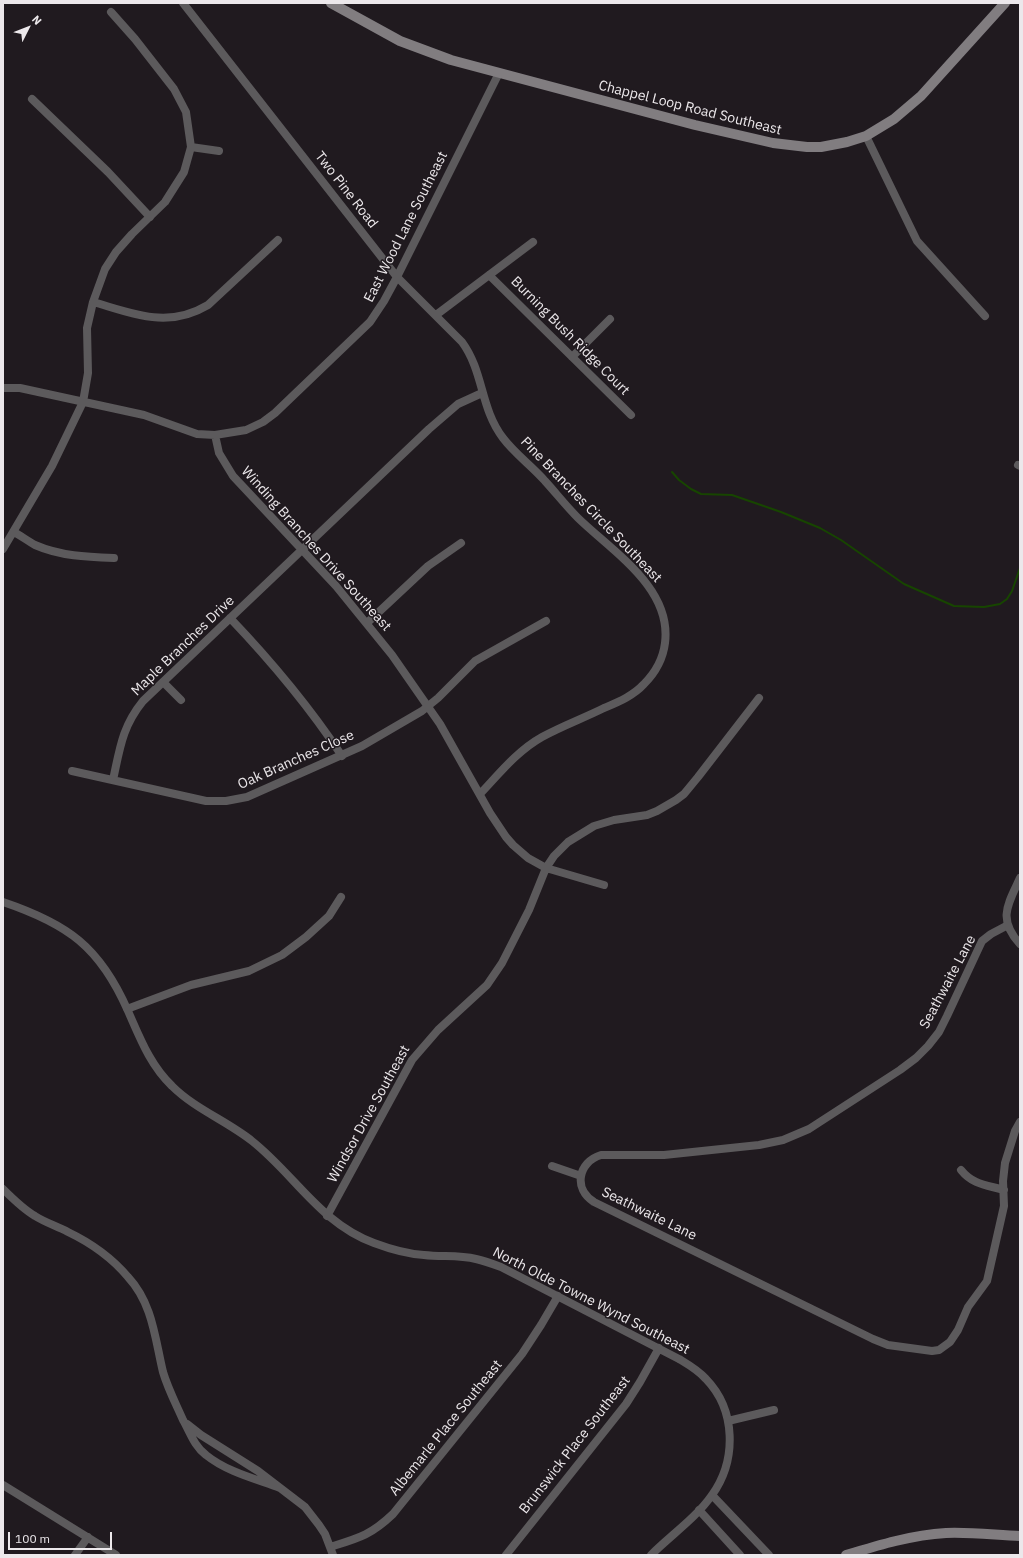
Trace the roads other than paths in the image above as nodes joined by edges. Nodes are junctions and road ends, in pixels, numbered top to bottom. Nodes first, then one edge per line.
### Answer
1 (183, 3) edge
2 (331, 3) edge
3 (1005, 3) edge
4 (111, 12) dead end
5 (499, 73) junction
6 (32, 99) dead end
7 (866, 136) junction
8 (192, 147) junction
9 (219, 151) dead end
10 (150, 217) junction
11 (278, 240) dead end
12 (533, 242) dead end
13 (489, 275) junction
14 (397, 277) junction
15 (93, 302) junction
16 (436, 315) junction
17 (985, 316) dead end
18 (610, 319) dead end
19 (572, 357) junction
20 (3, 388) edge
21 (482, 393) junction
22 (83, 402) junction
23 (631, 415) dead end
24 (215, 435) junction
25 (14, 532) junction
26 (461, 543) dead end
27 (3, 549) edge
28 (302, 550) junction
29 (114, 558) dead end
30 (230, 618) junction
31 (546, 622) dead end
32 (367, 623) junction
33 (163, 682) junction
34 (759, 698) dead end
35 (181, 700) dead end
36 (428, 706) junction
37 (342, 756) junction
38 (72, 771) dead end
39 (113, 780) junction
40 (480, 794) junction
41 (546, 868) junction
42 (1020, 878) edge
43 (604, 885) dead end
44 (341, 897) dead end
45 (3, 902) edge
46 (1008, 925) junction
47 (1020, 944) edge
48 (127, 1009) junction
49 (1020, 1122) edge
50 (552, 1166) dead end
51 (962, 1170) dead end
52 (581, 1176) junction
53 (3, 1189) edge
54 (1004, 1190) junction
55 (327, 1216) junction
56 (558, 1296) junction
57 (659, 1348) junction
58 (774, 1410) dead end
59 (184, 1420) junction
60 (728, 1420) junction
61 (3, 1485) edge
62 (280, 1488) junction
63 (712, 1495) junction
64 (699, 1510) junction
65 (1020, 1536) edge
66 (88, 1537) junction
67 (331, 1551) edge
68 (75, 1555) edge
69 (116, 1555) edge
70 (506, 1555) edge
71 (651, 1555) edge
72 (740, 1555) edge
73 (769, 1555) edge
74 (846, 1555) edge

1 - 14 street, Two Pine Road
2 - 5 street, Chappel Loop Road Southeast
3 - 7 street, Chappel Loop Road Southeast
4 - 8 street
5 - 7 street, Chappel Loop Road Southeast
5 - 14 street, East Wood Lane Southeast
6 - 10 street
7 - 17 street
8 - 9 street
8 - 10 street
10 - 15 street
11 - 15 street
12 - 13 street
13 - 16 street
13 - 19 street, Burning Bush Ridge Court
14 - 16 street, Two Pine Road
14 - 24 street, East Wood Lane Southeast
15 - 22 street
16 - 21 street, Two Pine Road
18 - 19 street
19 - 23 street, Burning Bush Ridge Court
20 - 22 street, East Wood Lane Southeast
21 - 28 street
21 - 40 street, Pine Branches Circle Southeast
22 - 24 street, East Wood Lane Southeast
22 - 25 street
24 - 28 street, Winding Branches Drive Southeast
25 - 27 street
25 - 29 street
26 - 32 street
28 - 30 street, Maple Branches Drive
28 - 32 street, Winding Branches Drive Southeast
30 - 33 street, Maple Branches Drive
30 - 37 street
31 - 36 street, Oak Branches Close
32 - 36 street, Winding Branches Drive Southeast
33 - 35 street
33 - 39 street, Maple Branches Drive
34 - 41 street, Windsor Drive Southeast
36 - 37 street, Oak Branches Close
36 - 40 street, Winding Branches Drive Southeast
37 - 39 street, Oak Branches Close
38 - 39 street, Oak Branches Close
40 - 41 street, Winding Branches Drive Southeast
41 - 43 street, Winding Branches Drive Southeast
41 - 55 street, Windsor Drive Southeast
42 - 46 street
44 - 48 street
45 - 48 street, North Olde Towne Wynd Southeast
46 - 47 street
46 - 52 street, Seathwaite Lane
48 - 55 street, North Olde Towne Wynd Southeast
49 - 54 street, Seathwaite Lane
50 - 52 street
51 - 54 street
52 - 54 street, Seathwaite Lane
53 - 59 street
55 - 56 street, North Olde Towne Wynd Southeast
56 - 57 street, North Olde Towne Wynd Southeast
56 - 67 street, Albemarle Place Southeast
57 - 60 street, North Olde Towne Wynd Southeast
57 - 70 street, Brunswick Place Southeast
58 - 60 street
59 - 62 street
59 - 62 street
60 - 63 street, North Olde Towne Wynd Southeast
61 - 66 street
62 - 67 street
63 - 64 street, North Olde Towne Wynd Southeast
63 - 73 street
64 - 71 street, North Olde Towne Wynd Southeast
64 - 72 street
65 - 74 street
66 - 68 street
66 - 69 street

